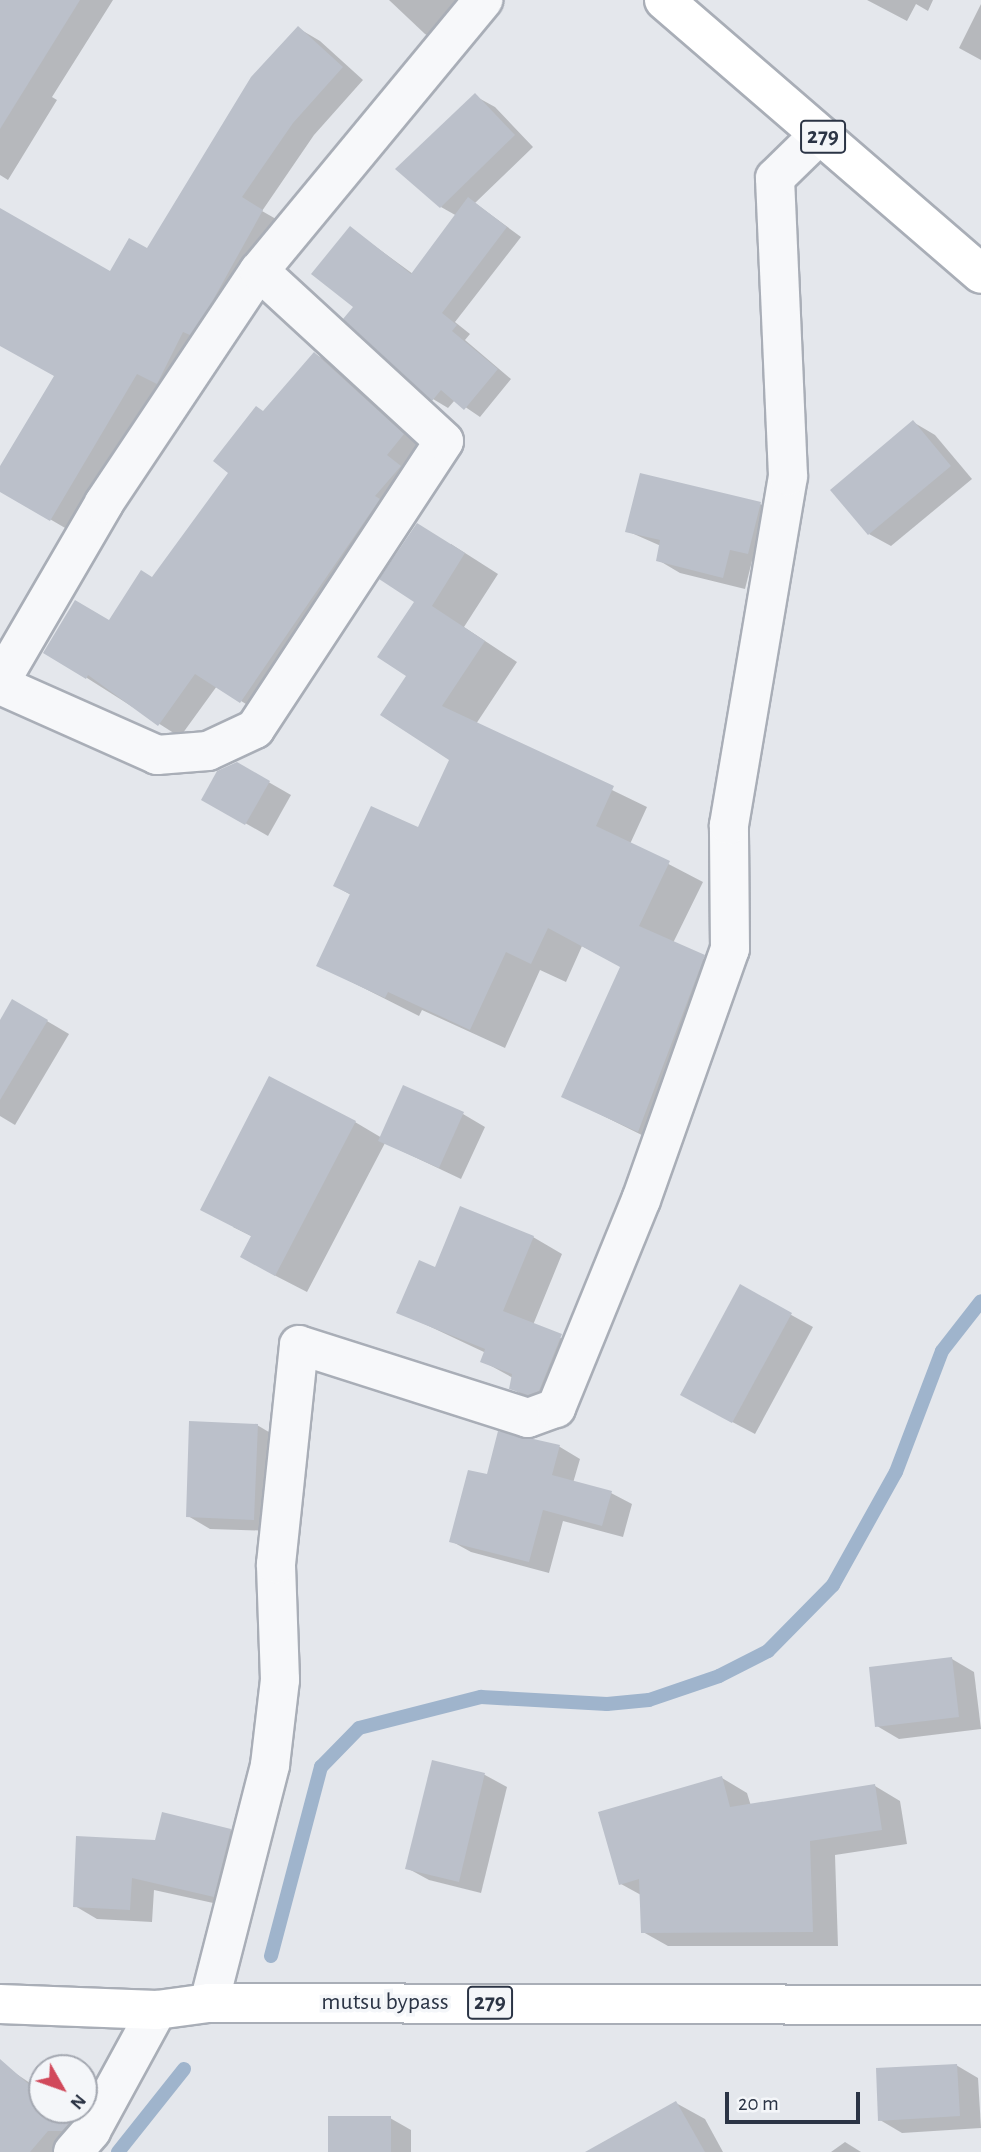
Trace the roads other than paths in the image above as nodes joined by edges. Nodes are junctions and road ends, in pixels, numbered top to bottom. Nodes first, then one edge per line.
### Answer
1 (483, 0) edge
2 (664, 0) edge
3 (819, 135) junction
4 (259, 271) junction
5 (981, 274) edge
6 (0, 684) edge
7 (209, 2003) junction
8 (0, 2004) edge
9 (981, 2005) edge
10 (157, 2010) junction
11 (73, 2152) edge

1 - 4 street
2 - 3 highway, 279
3 - 5 highway, 279
3 - 7 street
4 - 6 street
4 - 6 street
7 - 9 highway, mutsu bypass / 279
7 - 10 highway, mutsu bypass / 279
8 - 10 highway, mutsu bypass / 279
10 - 11 street

